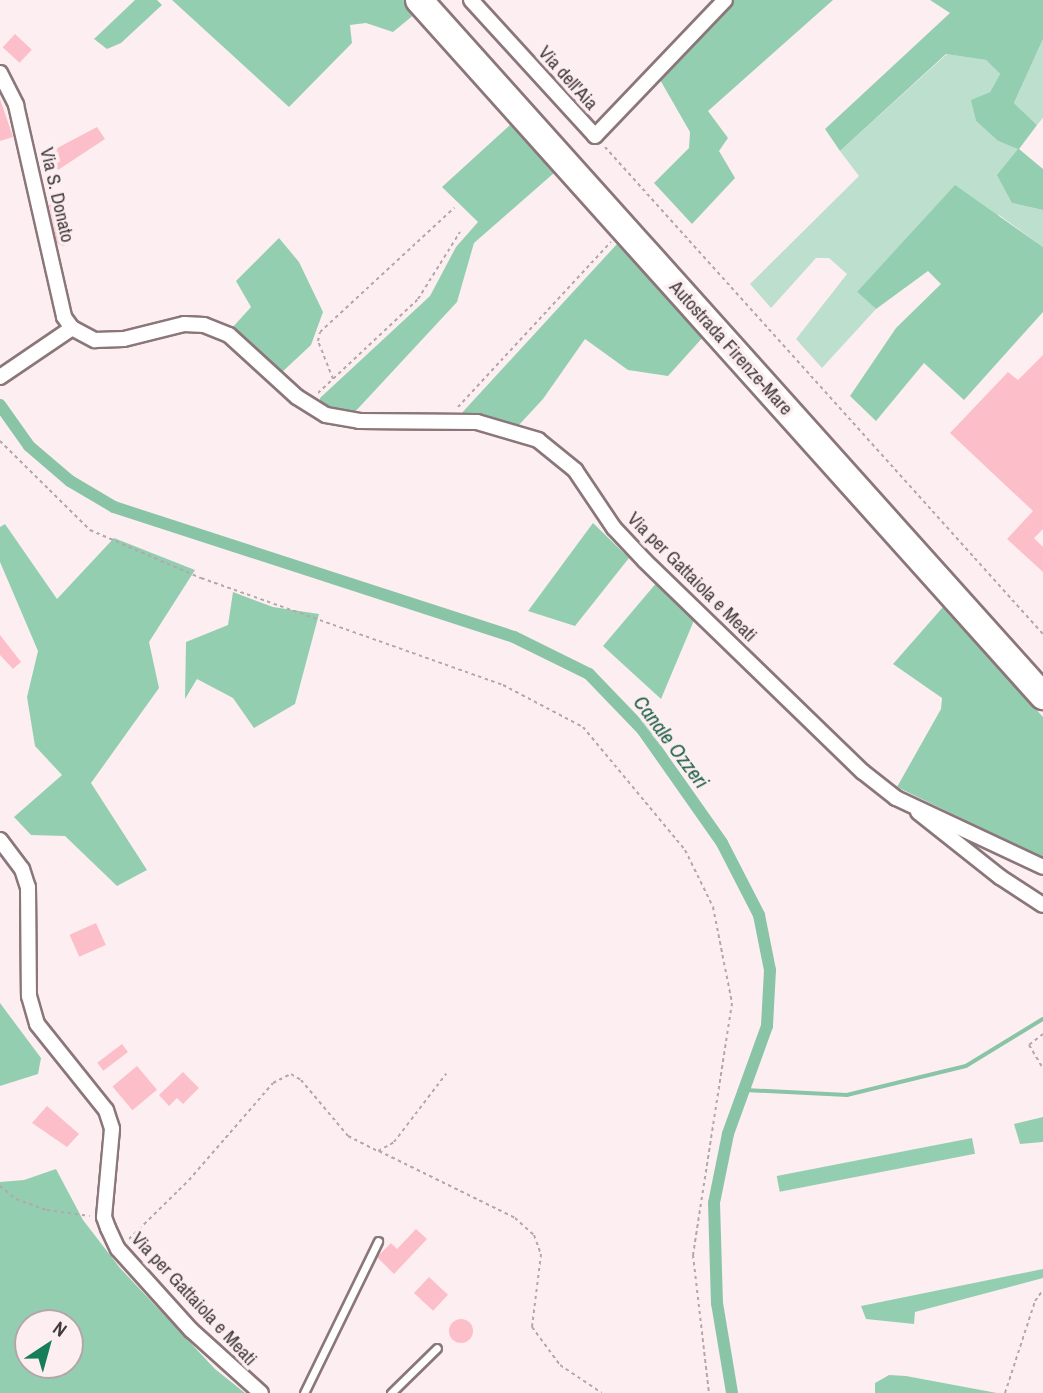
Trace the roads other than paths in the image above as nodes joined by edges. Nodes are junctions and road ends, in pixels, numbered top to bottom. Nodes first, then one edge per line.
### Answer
1 (419, 0) edge
2 (441, 0) edge
3 (471, 0) edge
4 (725, 0) edge
5 (0, 73) edge
6 (72, 328) junction
7 (0, 377) edge
8 (1043, 671) edge
9 (1043, 696) edge
10 (913, 806) junction
11 (0, 841) edge
12 (1043, 867) edge
13 (1043, 905) edge
14 (378, 1241) dead end
15 (437, 1348) dead end
16 (261, 1393) edge
17 (304, 1393) edge
18 (391, 1393) edge

1 - 9 highway, Autostrada Firenze-Mare
2 - 8 highway, Autostrada Firenze-Mare
3 - 4 street, Via dell'Aia
5 - 6 street, Via S. Donato
6 - 7 street
6 - 10 street, Via per Gattaiola e Meati
10 - 12 street, Via per Gattaiola e Meati
10 - 13 street
11 - 16 street, Via per Gattaiola e Meati
14 - 17 lane
15 - 18 lane

